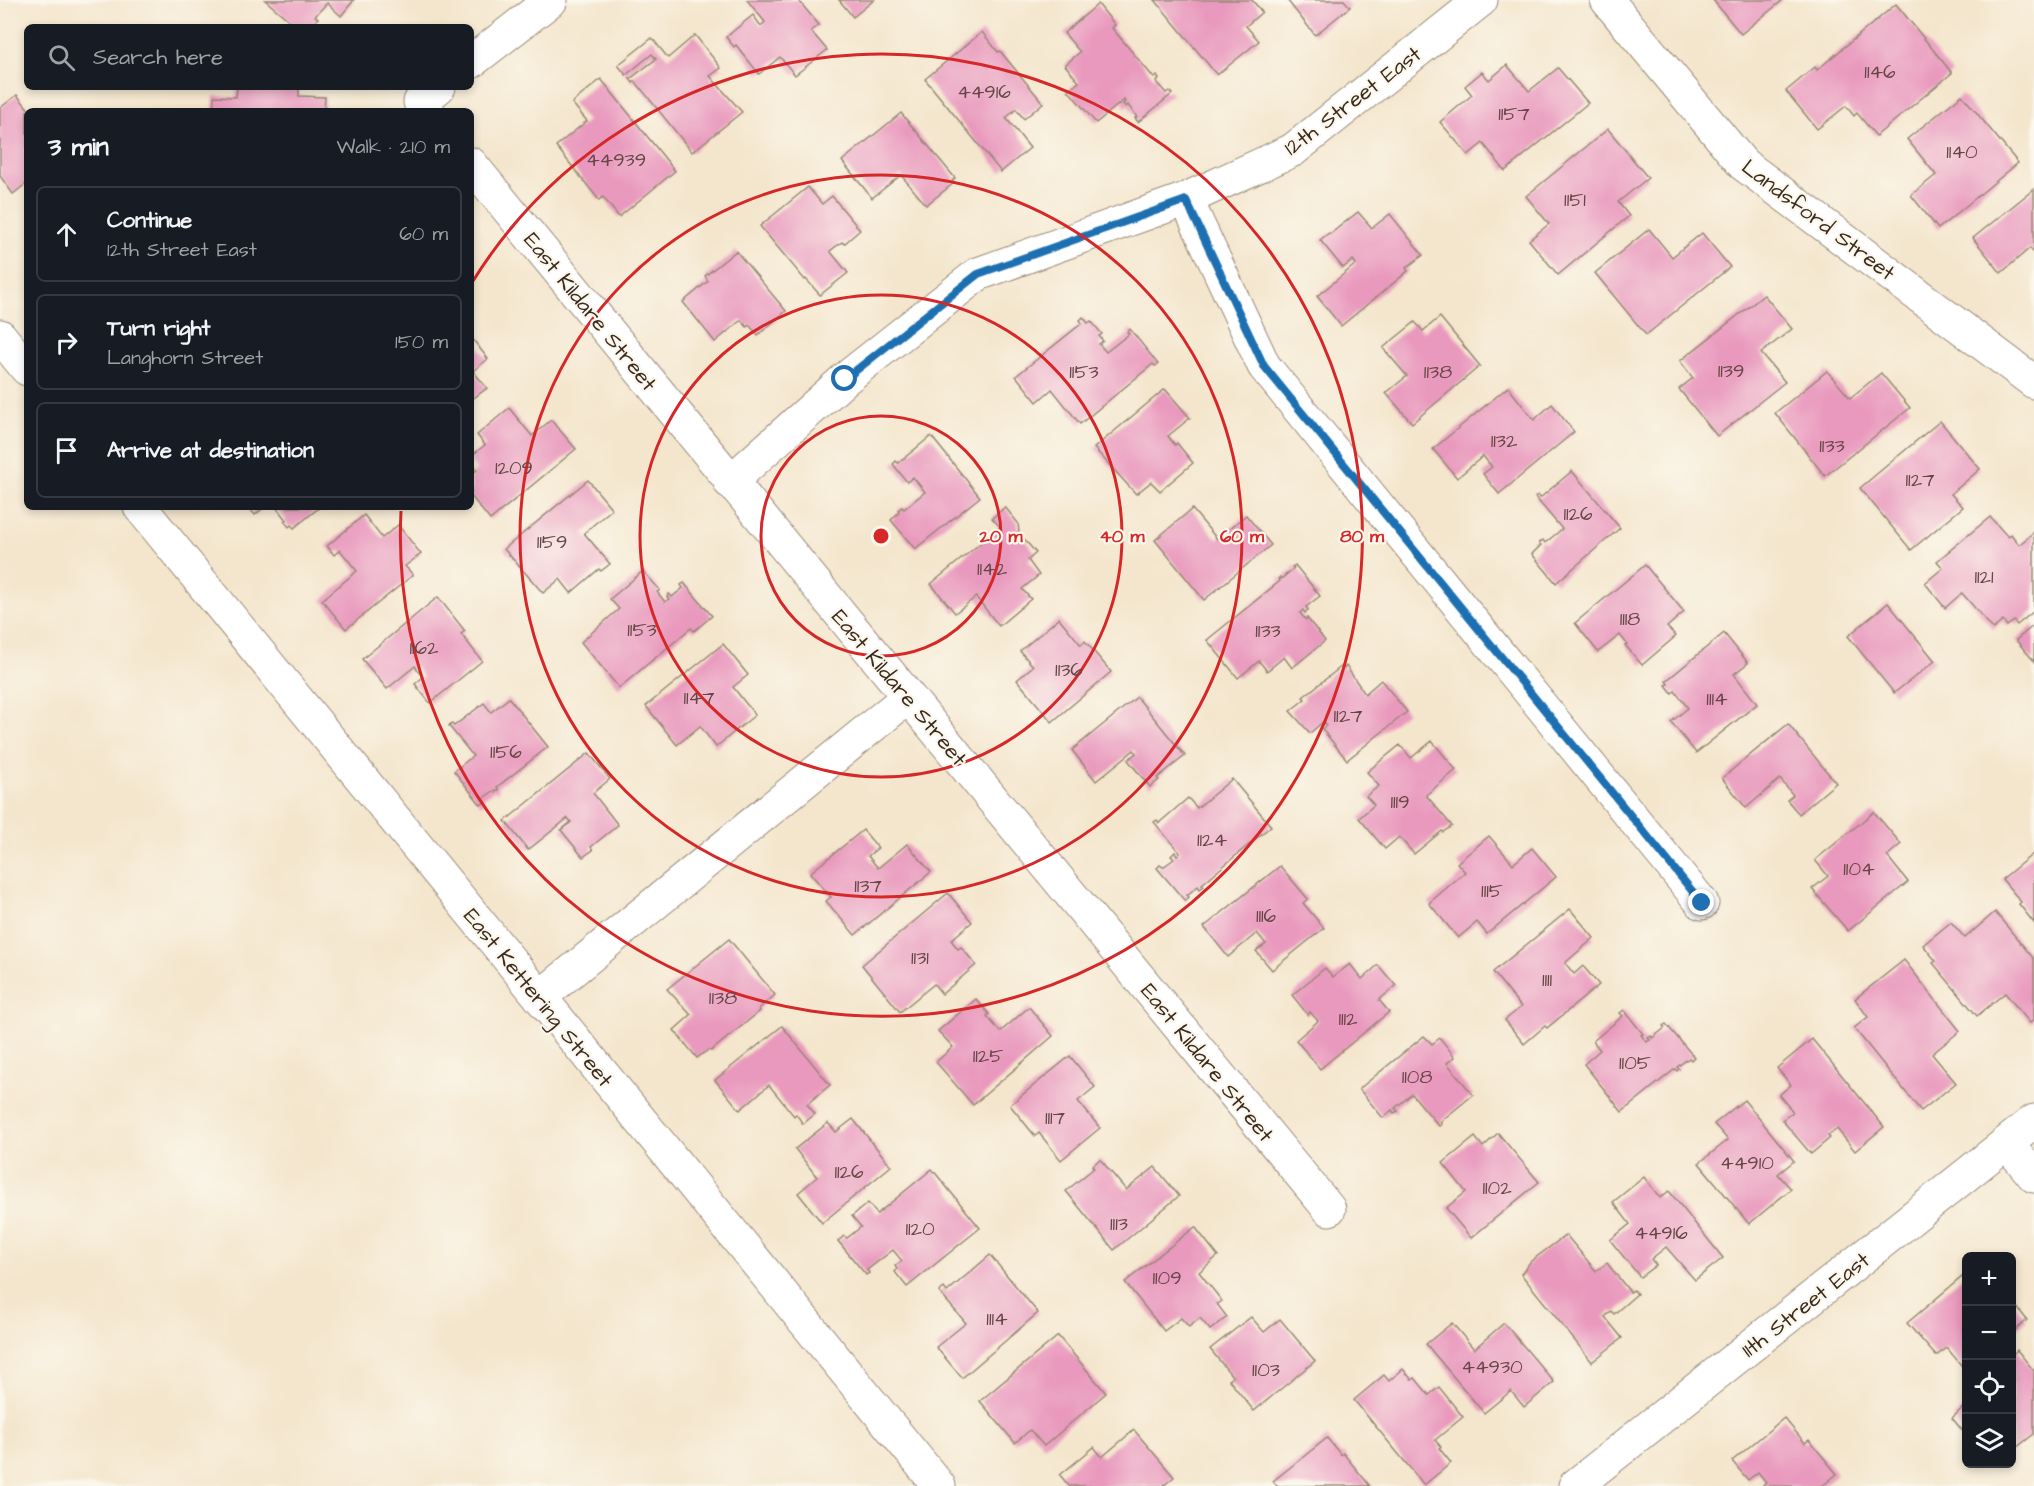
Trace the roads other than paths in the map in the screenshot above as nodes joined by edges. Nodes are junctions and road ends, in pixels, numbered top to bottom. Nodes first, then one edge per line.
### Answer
1 (551, 0) edge
2 (1481, 0) edge
3 (1606, 0) edge
4 (474, 60) edge
5 (474, 168) edge
6 (1186, 200) junction
7 (0, 336) edge
8 (24, 365) edge
9 (2034, 382) edge
10 (730, 482) junction
11 (142, 510) edge
12 (908, 697) junction
13 (1702, 903) dead end
14 (540, 997) junction
15 (2034, 1121) edge
16 (2007, 1143) junction
17 (2034, 1176) edge
18 (1329, 1209) dead end
19 (1595, 1480) edge
20 (939, 1486) edge

1 - 4 street
2 - 6 street, 12th Street East
3 - 9 street, Landsford Street
5 - 10 street, East Kildare Street
6 - 10 street, 12th Street East
6 - 13 street
7 - 8 street
10 - 12 street, East Kildare Street
11 - 14 street, East Kettering Street
12 - 14 street
12 - 18 street, East Kildare Street
14 - 20 street, East Kettering Street
15 - 16 street, 11th Street East
16 - 17 street
16 - 19 street, 11th Street East

